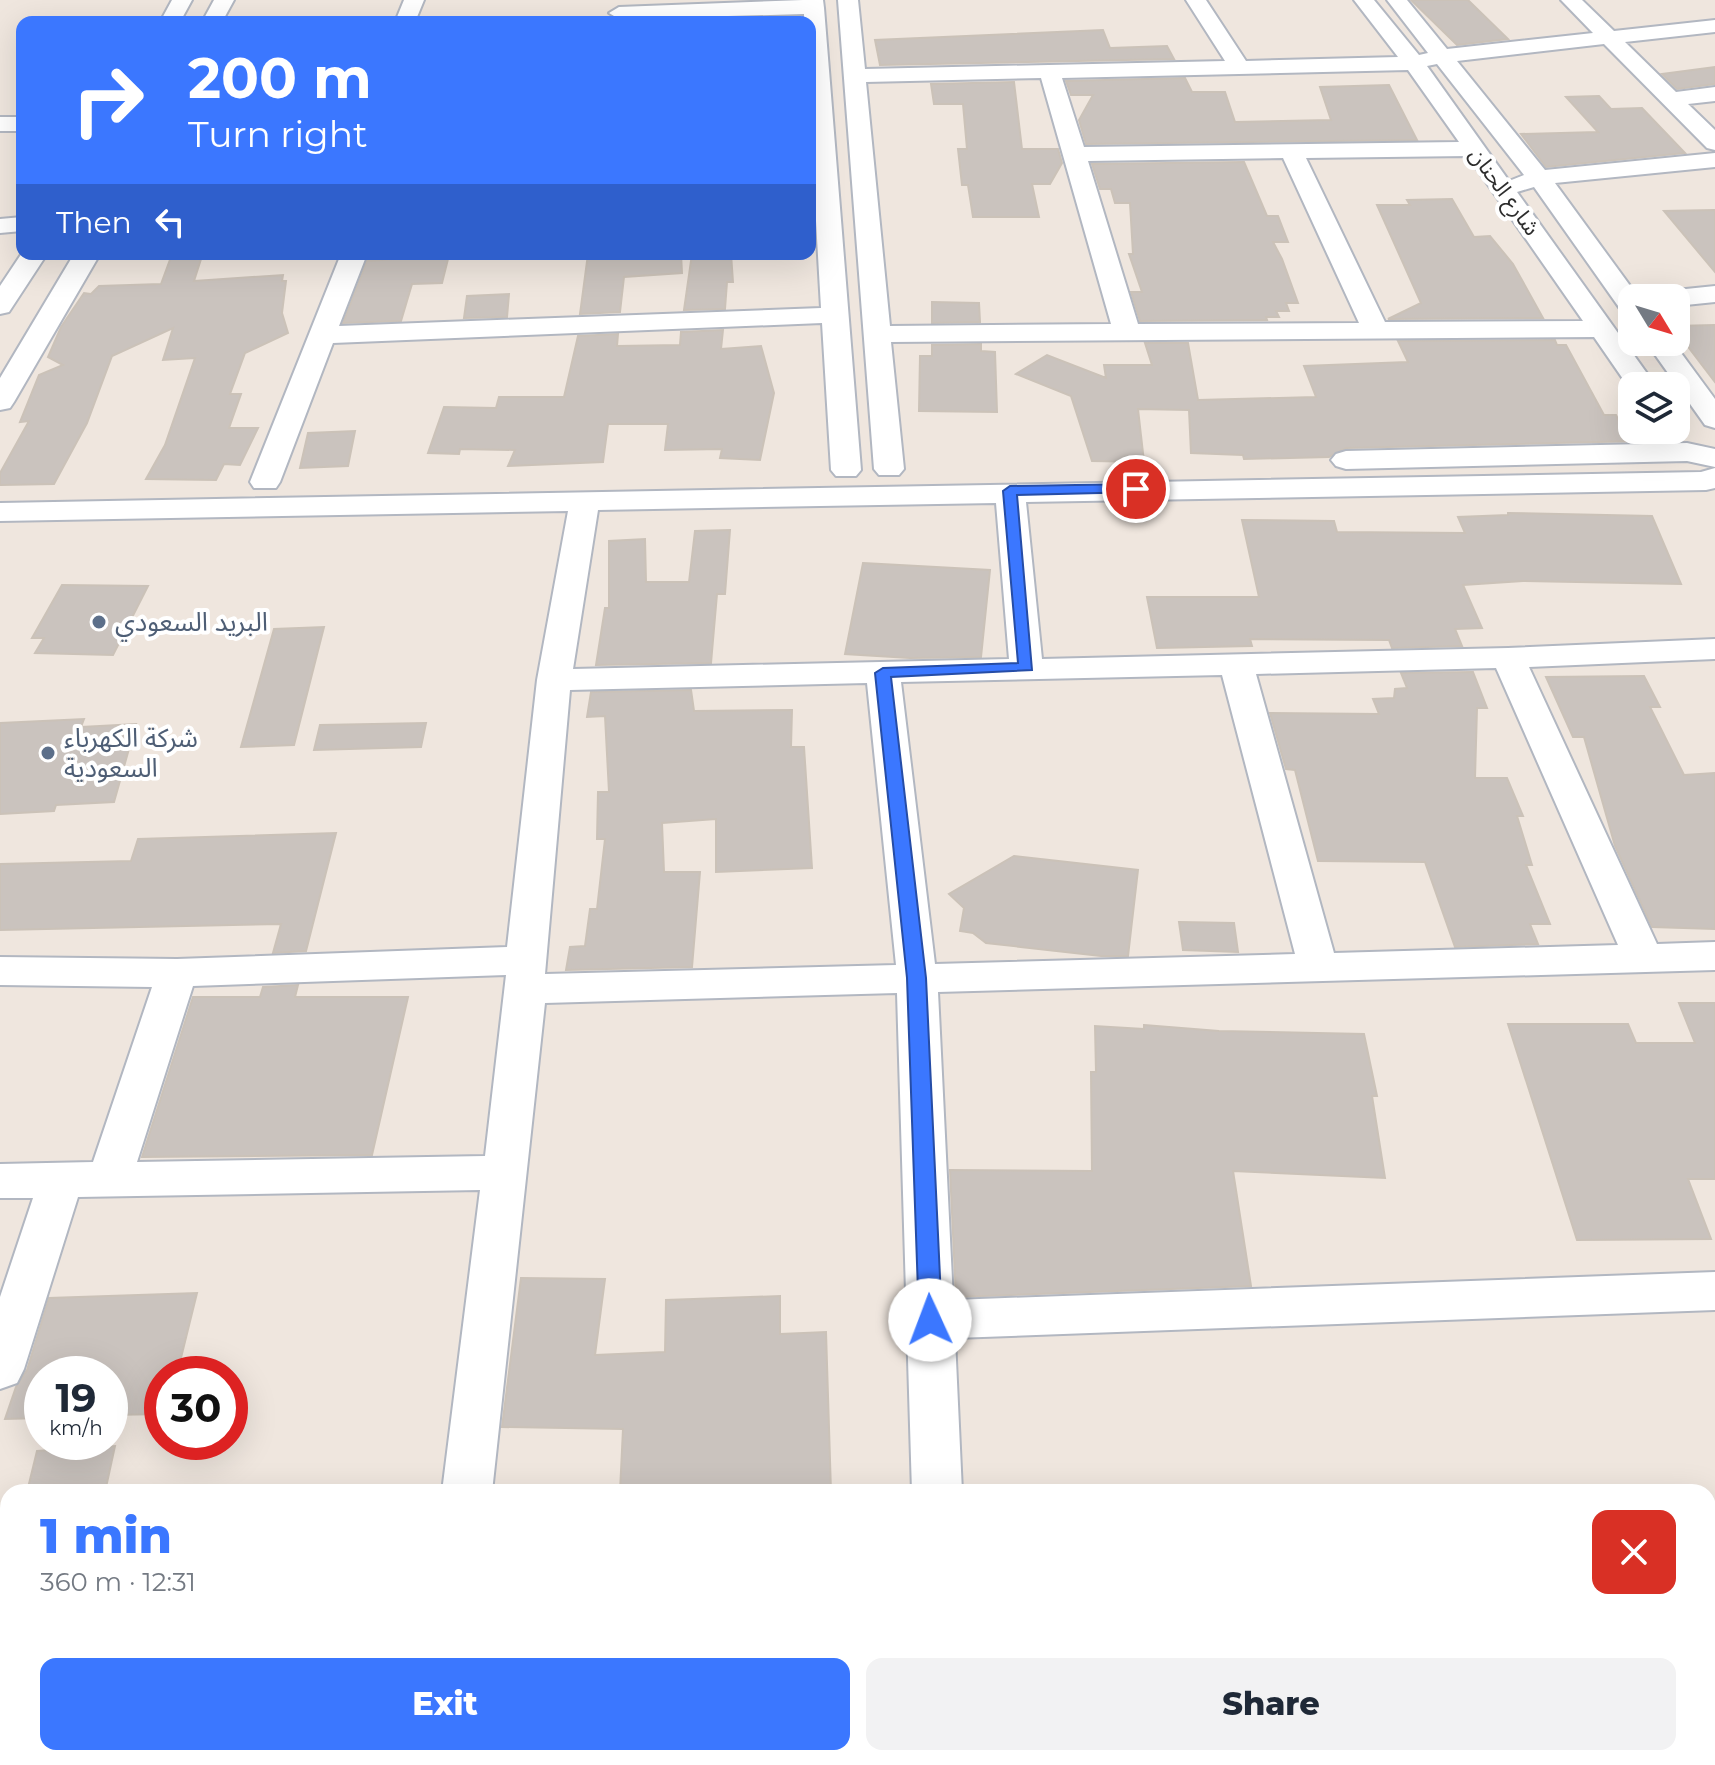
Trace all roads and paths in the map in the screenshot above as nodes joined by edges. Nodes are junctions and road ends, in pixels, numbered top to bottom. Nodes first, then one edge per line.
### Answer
1 (224, 0) edge
2 (244, 0) edge
3 (848, 0) edge
4 (1196, 0) edge
5 (1364, 0) edge
6 (1397, 0) edge
7 (1571, 0) edge
8 (814, 4) edge
9 (619, 12) edge
10 (1715, 26) edge
11 (1609, 38) junction
12 (1444, 56) junction
13 (1414, 63) junction
14 (1240, 67) junction
15 (1050, 72) junction
16 (855, 76) junction
17 (816, 81) edge
18 (1715, 94) edge
19 (1671, 99) junction
20 (1715, 143) edge
21 (1475, 149) junction
22 (1291, 151) junction
23 (1072, 154) junction
24 (1715, 160) edge
25 (1715, 179) edge
26 (1545, 186) junction
27 (1504, 190) junction
28 (819, 196) edge
29 (30, 260) edge
30 (83, 260) edge
31 (352, 260) edge
32 (1618, 286) edge
33 (1715, 294) edge
34 (1690, 297) edge
35 (0, 305) edge
36 (836, 315) junction
37 (1603, 329) junction
38 (1376, 331) junction
39 (1127, 333) junction
40 (877, 334) junction
41 (322, 335) junction
42 (1669, 356) edge
43 (1632, 372) edge
44 (0, 402) edge
45 (1715, 419) edge
46 (1702, 465) edge
47 (889, 469) junction
48 (846, 470) junction
49 (265, 482) junction
50 (0, 488) edge
51 (1010, 491) junction
52 (585, 499) junction
53 (0, 512) edge
54 (1715, 649) edge
55 (1508, 658) junction
56 (1236, 663) junction
57 (1026, 667) junction
58 (883, 673) junction
59 (554, 680) junction
60 (1715, 956) edge
61 (1644, 958) junction
62 (1318, 967) junction
63 (0, 971) edge
64 (177, 973) junction
65 (526, 975) junction
66 (917, 978) junction
67 (504, 1173) junction
68 (110, 1178) junction
69 (61, 1180) junction
70 (0, 1181) edge
71 (1715, 1291) edge
72 (930, 1320) junction
73 (0, 1369) edge
74 (468, 1484) edge
75 (937, 1484) edge

1 - 2 street
3 - 16 street
4 - 14 street
5 - 13 street, شارع الحنان
6 - 12 street, شارع الحنان
7 - 11 street
8 - 9 street
10 - 11 street
11 - 12 street
11 - 19 street
12 - 13 street
12 - 26 street, شارع الحنان
13 - 14 street
13 - 21 street, شارع الحنان
14 - 15 street
15 - 16 street
15 - 23 street
16 - 40 street
17 - 28 street
18 - 19 street
19 - 20 street
21 - 22 street
21 - 27 street, شارع الحنان
22 - 23 street
22 - 38 street
23 - 39 street
24 - 26 street
25 - 26 street
26 - 27 street
26 - 32 street, شارع الحنان
27 - 37 street, شارع الحنان
28 - 36 street
29 - 35 street
30 - 44 street
31 - 41 street
33 - 34 street
36 - 41 street
36 - 48 street
37 - 38 street
37 - 43 street, شارع الحنان
38 - 39 street
39 - 40 street
40 - 47 street
41 - 49 street
42 - 45 street
46 - 47 street
46 - 51 street
47 - 48 street
48 - 49 street
49 - 50 street
51 - 52 street
51 - 57 street
52 - 53 street
52 - 59 street
54 - 55 street
55 - 56 street
55 - 61 street
56 - 57 street
56 - 62 street
57 - 58 street
58 - 59 street
58 - 66 street
59 - 65 street
60 - 61 street
61 - 62 street
62 - 66 street
63 - 64 street
64 - 65 street
64 - 68 street
65 - 66 street
65 - 67 street
66 - 72 street
67 - 68 street
67 - 74 street
68 - 69 street
69 - 70 street
69 - 73 street
71 - 72 street
72 - 75 street

